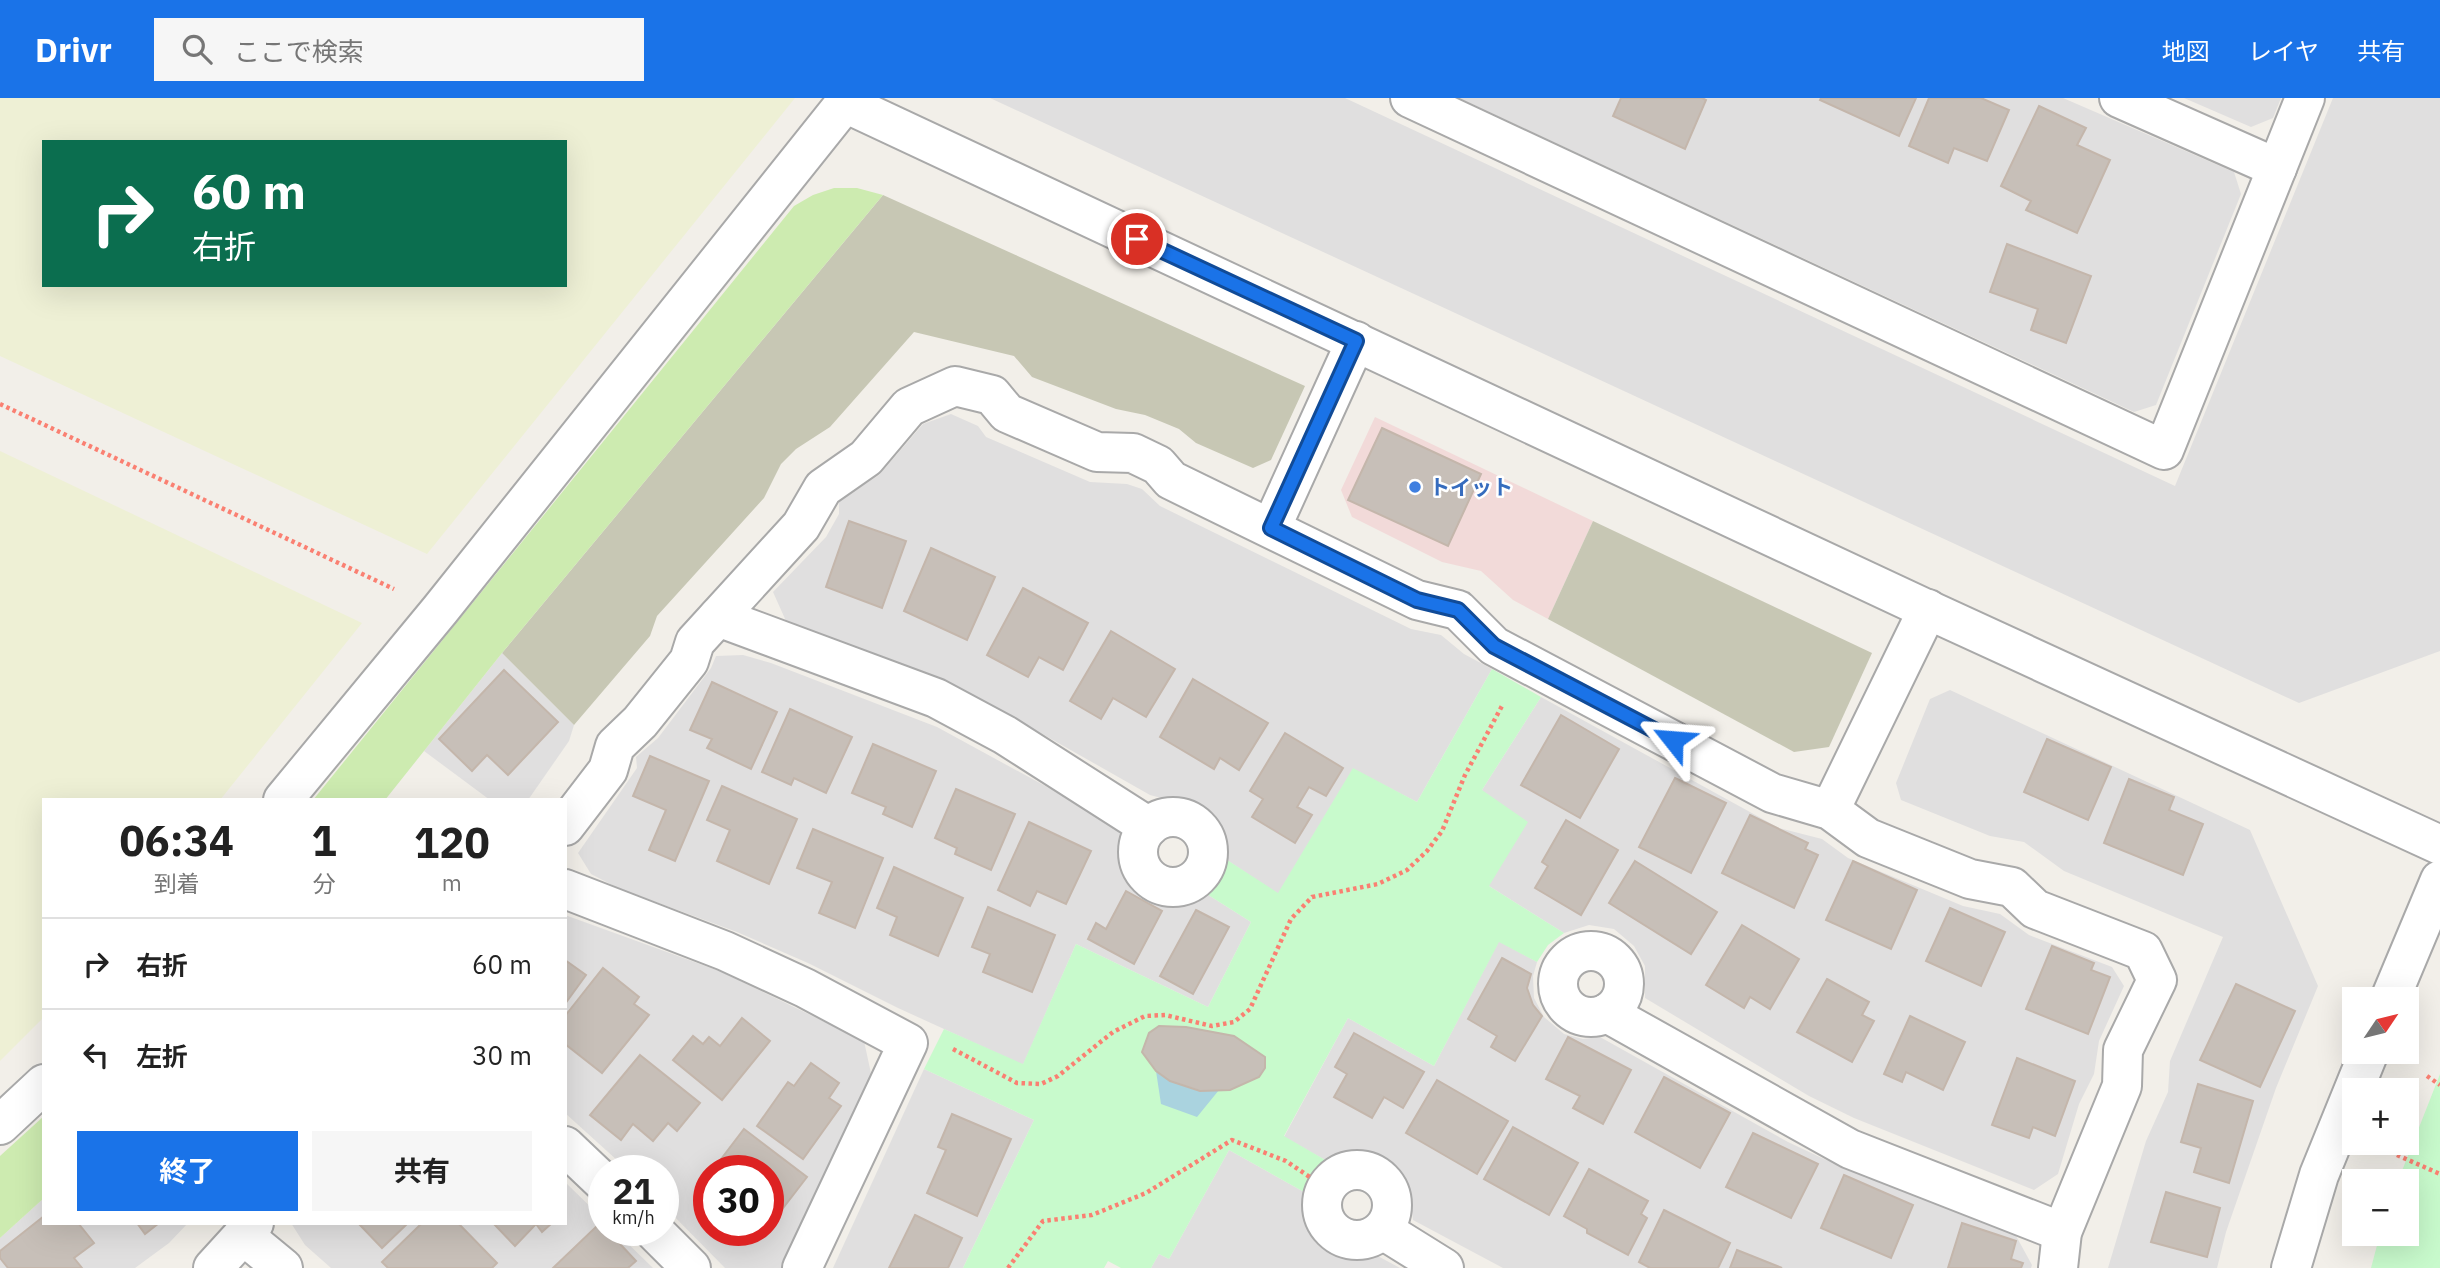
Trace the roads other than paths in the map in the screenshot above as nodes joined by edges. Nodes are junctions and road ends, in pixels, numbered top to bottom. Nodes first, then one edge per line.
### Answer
1 (1410, 98) edge
2 (2119, 98) edge
3 (2305, 98) edge
4 (847, 101) edge
5 (2277, 168) junction
6 (1356, 341) junction
7 (1271, 528) junction
8 (1928, 609) junction
9 (718, 617) junction
10 (285, 798) edge
11 (1830, 810) junction
12 (567, 823) edge
13 (1149, 827) dead end
14 (2440, 845) edge
15 (2440, 880) edge
16 (567, 889) edge
17 (2395, 987) edge
18 (1607, 1013) dead end
19 (2364, 1064) edge
20 (42, 1086) edge
21 (0, 1125) edge
22 (567, 1148) edge
23 (588, 1168) edge
24 (249, 1229) edge
25 (1383, 1230) junction
26 (669, 1246) edge
27 (2060, 1250) edge
28 (213, 1268) edge
29 (283, 1268) edge
30 (691, 1268) edge
31 (802, 1268) edge
32 (1444, 1268) edge
33 (2291, 1268) edge

1 - 5 street
2 - 5 street
3 - 5 street
4 - 6 street
4 - 10 street
6 - 7 street
6 - 8 street
7 - 9 street
7 - 11 street
8 - 11 street
8 - 14 street
9 - 12 street
9 - 13 street
11 - 27 street
15 - 17 street
16 - 31 street
18 - 27 street
19 - 33 street
20 - 21 street
22 - 23 street
24 - 28 street
24 - 29 street
25 - 25 street
25 - 32 street
26 - 30 street

